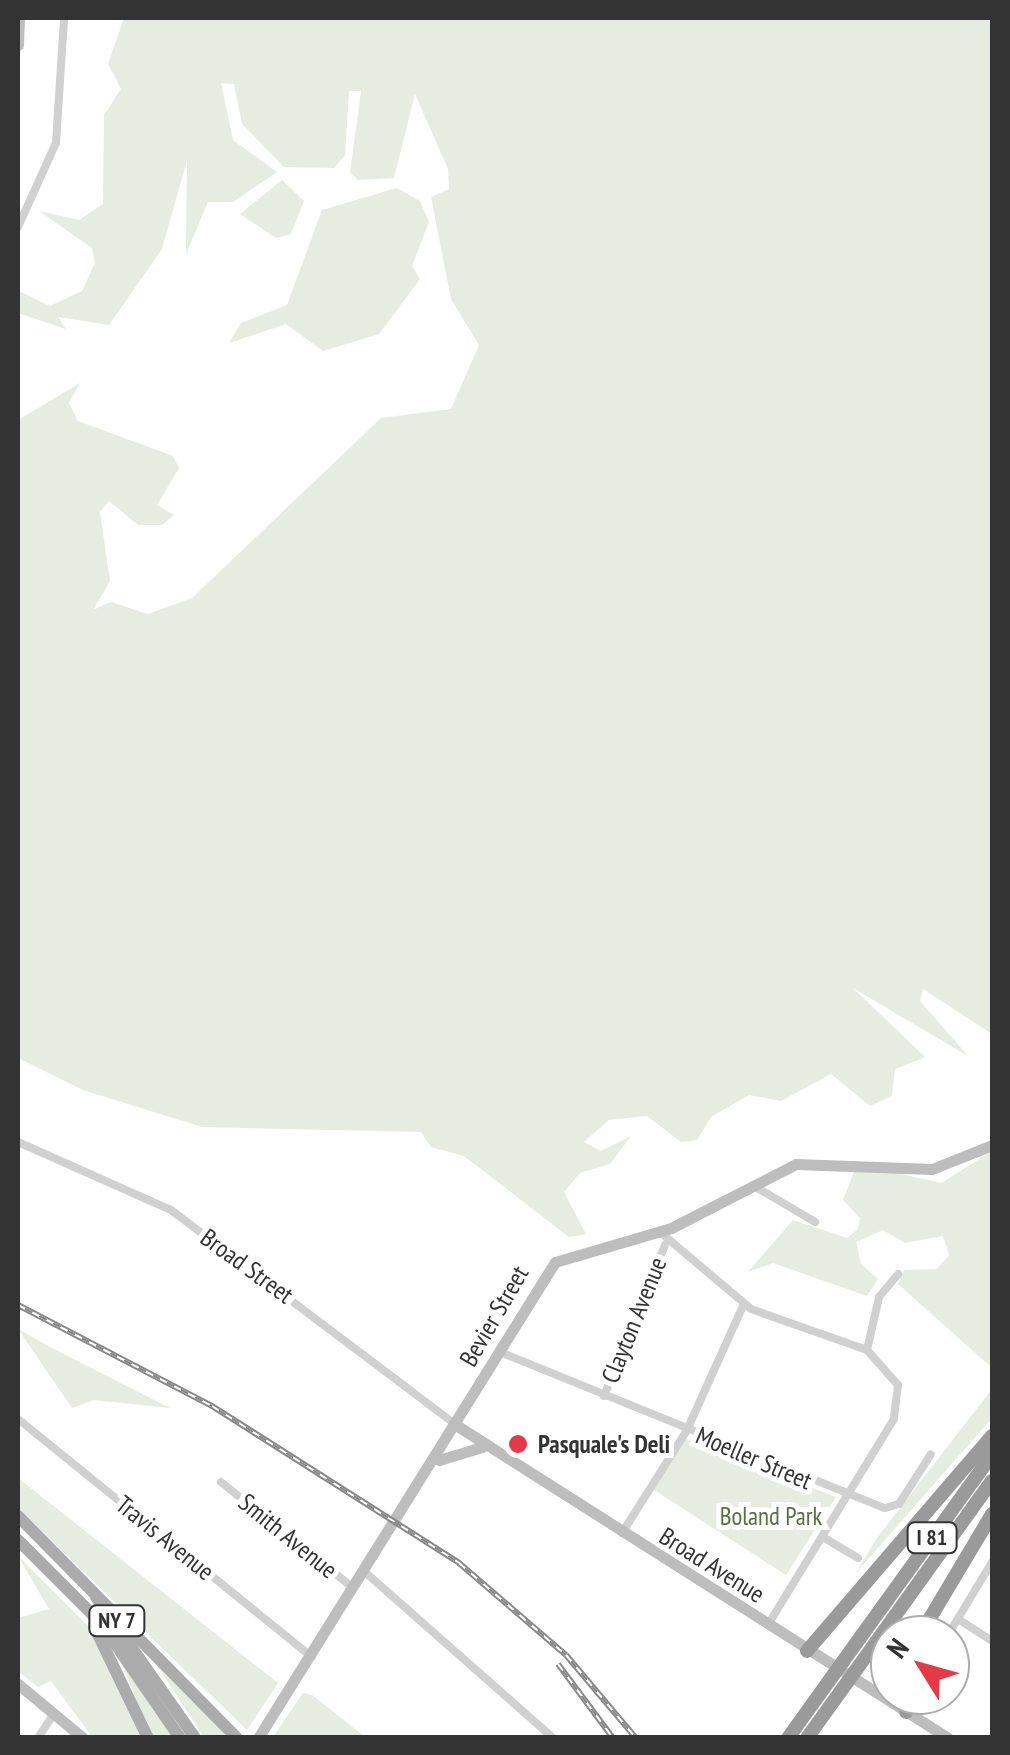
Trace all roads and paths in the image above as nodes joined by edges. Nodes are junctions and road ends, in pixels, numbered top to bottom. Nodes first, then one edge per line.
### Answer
1 (19, 18) edge
2 (64, 18) edge
3 (18, 45) edge
4 (18, 228) edge
5 (18, 1142) edge
6 (992, 1145) edge
7 (753, 1184) junction
8 (815, 1222) dead end
9 (660, 1232) junction
10 (665, 1245) junction
11 (898, 1274) dead end
12 (744, 1304) junction
13 (867, 1350) junction
14 (500, 1352) junction
15 (604, 1396) junction
16 (18, 1419) edge
17 (456, 1425) junction
18 (687, 1430) junction
19 (992, 1436) edge
20 (485, 1447) junction
21 (930, 1454) dead end
22 (992, 1456) edge
23 (430, 1471) junction
24 (992, 1481) edge
25 (221, 1482) dead end
26 (848, 1496) junction
27 (992, 1514) edge
28 (18, 1519) edge
29 (621, 1535) junction
30 (823, 1537) junction
31 (18, 1540) edge
32 (858, 1558) dead end
33 (992, 1562) edge
34 (50, 1568) junction
35 (366, 1573) junction
36 (356, 1590) junction
37 (932, 1615) edge
38 (960, 1615) edge
39 (767, 1626) junction
40 (970, 1627) edge
41 (868, 1640) junction
42 (992, 1641) edge
43 (807, 1651) junction
44 (312, 1657) junction
45 (18, 1684) edge
46 (870, 1690) edge
47 (54, 1713) junction
48 (911, 1715) edge
49 (38, 1738) edge
50 (84, 1738) edge
51 (148, 1738) edge
52 (180, 1738) edge
53 (196, 1738) edge
54 (237, 1738) edge
55 (258, 1738) edge
56 (553, 1738) edge
57 (788, 1738) edge
58 (807, 1738) edge
59 (948, 1738) edge

1 - 3 main road
2 - 4 street
5 - 17 street, Broad Street
6 - 7 main road, Bevier Street
7 - 8 street
7 - 9 main road, Bevier Street
9 - 10 street
9 - 14 main road, Bevier Street
10 - 12 street
10 - 15 street, Clayton Avenue
11 - 13 street
12 - 13 street
12 - 18 street
13 - 26 street
14 - 15 street, Moeller Street
14 - 17 main road, Bevier Street
15 - 18 street, Moeller Street
16 - 44 street, Travis Avenue
17 - 20 main road, Broad Avenue
17 - 23 main road, Bevier Street
18 - 26 street, Moeller Street
18 - 29 street
19 - 43 highway
20 - 23 main road
20 - 29 main road, Broad Avenue
21 - 26 street, Moeller Street
22 - 41 highway, I 81
23 - 35 main road, Bevier Street
24 - 41 highway, I 81
25 - 36 street, Smith Avenue
26 - 30 street
27 - 37 highway
28 - 53 main road, NY 7
28 - 54 main road
29 - 39 main road, Broad Avenue
30 - 32 street
30 - 39 street
31 - 34 main road, NY 7
33 - 38 street
34 - 51 main road
34 - 52 main road, NY 7
35 - 36 main road, Bevier Street
35 - 56 street
36 - 44 main road, Bevier Street
39 - 43 main road, Broad Avenue
40 - 42 street
41 - 57 highway, I 81, bridge
41 - 58 highway, I 81, bridge
43 - 46 main road, Broad Avenue
44 - 55 main road, Bevier Street
45 - 47 main road
47 - 49 street
47 - 50 main road
48 - 59 main road, Broad Avenue

